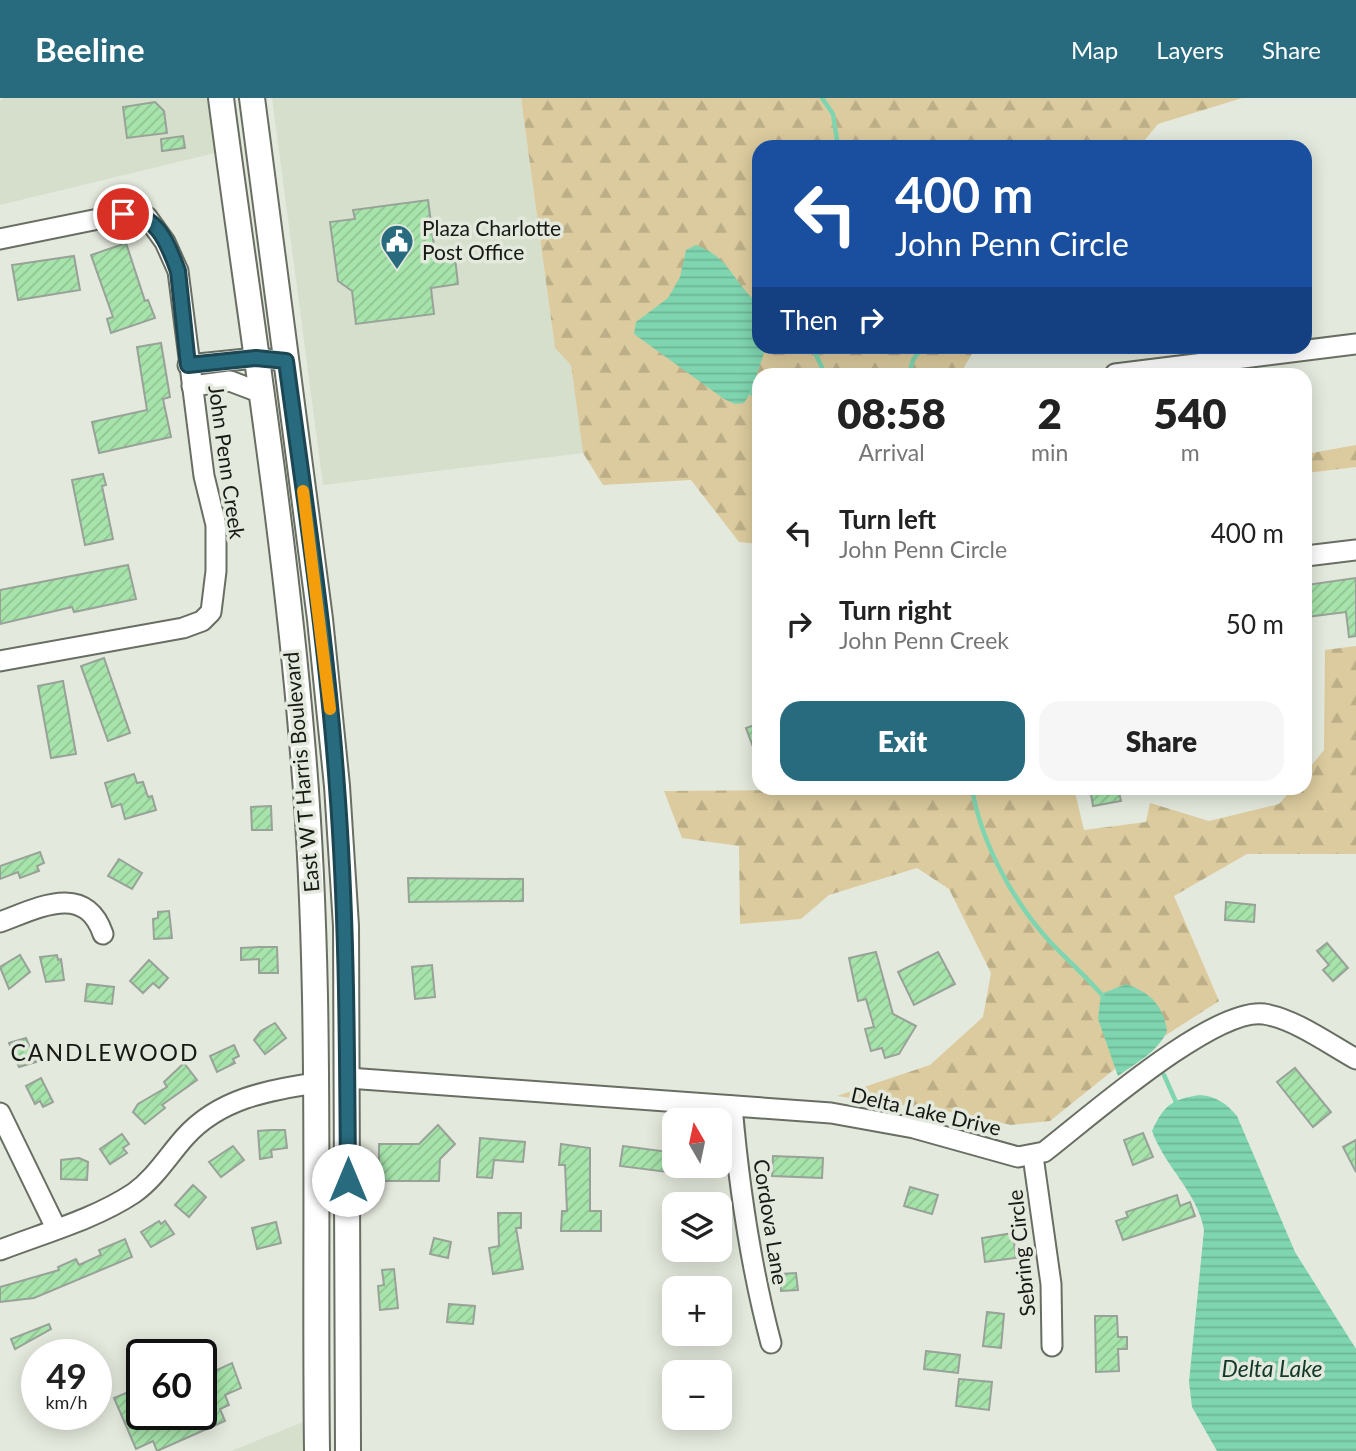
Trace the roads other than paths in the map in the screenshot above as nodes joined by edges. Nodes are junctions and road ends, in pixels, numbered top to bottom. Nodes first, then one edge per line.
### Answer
1 (220, 98) edge
2 (252, 98) edge
3 (0, 239) edge
4 (1356, 344) edge
5 (1312, 349) edge
6 (1276, 354) edge
7 (256, 358) junction
8 (286, 361) junction
9 (188, 365) junction
10 (1163, 368) edge
11 (192, 386) junction
12 (259, 391) junction
13 (1356, 550) edge
14 (1312, 555) edge
15 (0, 661) edge
16 (0, 922) edge
17 (103, 934) dead end
18 (315, 997) junction
19 (1356, 1059) edge
20 (348, 1078) junction
21 (316, 1083) junction
22 (732, 1105) junction
23 (0, 1113) edge
24 (348, 1152) junction
25 (1033, 1156) junction
26 (57, 1228) junction
27 (0, 1250) edge
28 (771, 1343) dead end
29 (1052, 1346) dead end
30 (317, 1451) edge
31 (348, 1451) edge

1 - 7 main road, East W T Harris Boulevard
2 - 8 main road, East W T Harris Boulevard
3 - 9 street, John Penn Creek
4 - 5 street
6 - 10 street
7 - 8 street
7 - 9 street
7 - 12 main road, East W T Harris Boulevard
8 - 20 main road, East W T Harris Boulevard
9 - 11 street, John Penn Creek
11 - 12 street
11 - 15 street, John Penn Creek
12 - 18 main road, East W T Harris Boulevard
13 - 14 street
16 - 17 street
18 - 20 main road
18 - 21 main road, East W T Harris Boulevard
19 - 25 street
20 - 22 street, Delta Lake Drive
20 - 24 main road, East W T Harris Boulevard
21 - 24 main road
21 - 26 street
21 - 30 main road, East W T Harris Boulevard
22 - 25 street, Delta Lake Drive
22 - 28 street, Cordova Lane
23 - 26 street
24 - 31 main road, East W T Harris Boulevard
25 - 29 street, Sebring Circle
26 - 27 street

